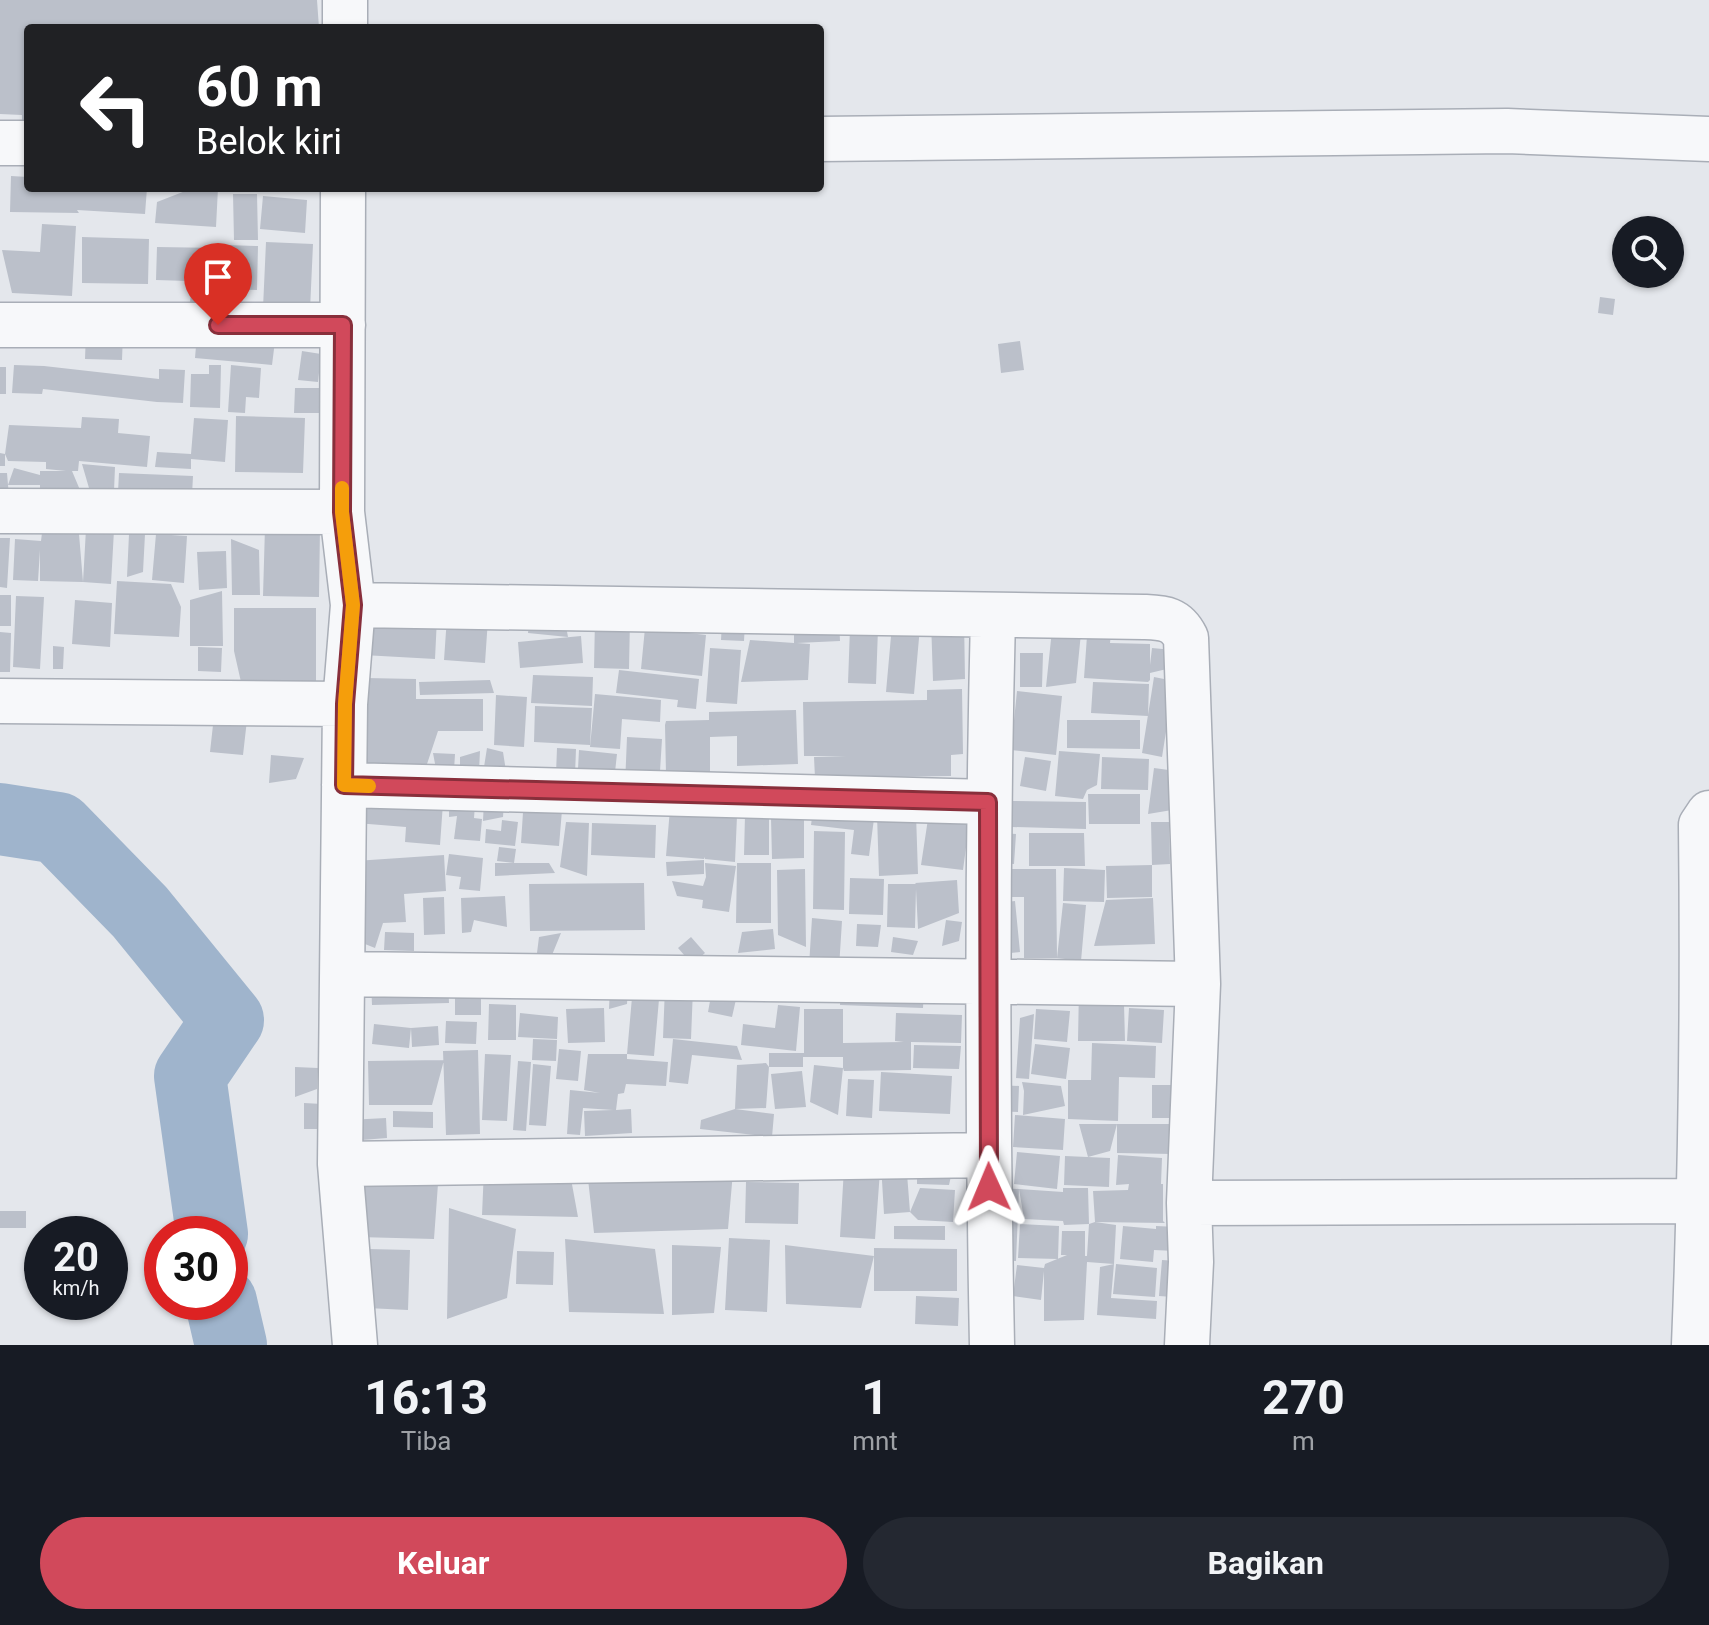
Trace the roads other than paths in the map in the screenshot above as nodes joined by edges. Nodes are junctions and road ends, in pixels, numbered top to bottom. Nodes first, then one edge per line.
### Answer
1 (345, 0) edge
2 (345, 24) edge
3 (824, 139) edge
4 (1709, 139) edge
5 (0, 143) edge
6 (24, 143) edge
7 (343, 192) edge
8 (0, 325) edge
9 (343, 325) junction
10 (0, 511) edge
11 (342, 512) junction
12 (353, 605) junction
13 (993, 616) junction
14 (0, 701) edge
15 (345, 704) junction
16 (344, 785) junction
17 (988, 802) junction
18 (1709, 813) edge
19 (343, 974) junction
20 (1706, 974) edge
21 (988, 982) junction
22 (1198, 984) junction
23 (1705, 1148) edge
24 (989, 1155) junction
25 (340, 1164) junction
26 (1699, 1201) junction
27 (1189, 1203) junction
28 (1699, 1331) edge
29 (355, 1345) edge
30 (992, 1345) edge
31 (1187, 1345) edge

1 - 2 street
3 - 4 street
5 - 6 street
7 - 9 street
8 - 9 street
9 - 11 street
10 - 11 street
11 - 12 street
12 - 13 street
12 - 15 street
13 - 17 street
13 - 22 street
14 - 15 street
15 - 16 street
16 - 17 street
16 - 19 street
17 - 21 street
18 - 20 street
19 - 21 street
19 - 25 street
20 - 23 street
21 - 22 street
21 - 24 street
22 - 27 street
23 - 26 street
24 - 25 street
24 - 30 street
25 - 29 street
26 - 27 street
26 - 28 street
27 - 31 street

